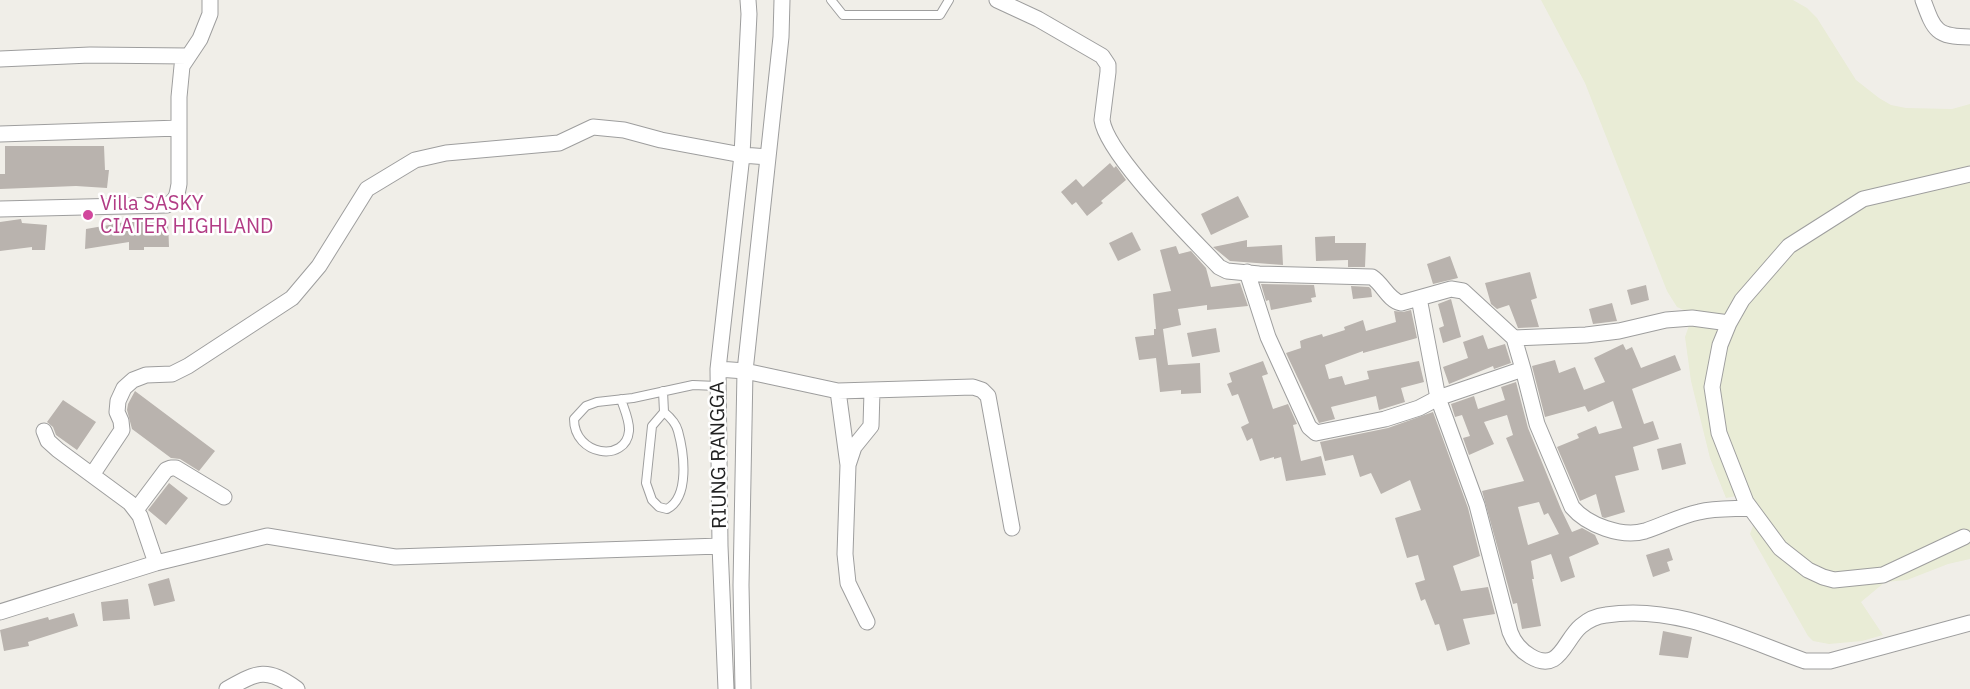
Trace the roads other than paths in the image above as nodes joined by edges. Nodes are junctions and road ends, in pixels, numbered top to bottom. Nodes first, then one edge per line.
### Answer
1 (210, 0) edge
2 (748, 0) edge
3 (783, 0) edge
4 (831, 0) edge
5 (949, 0) edge
6 (998, 0) edge
7 (1923, 0) edge
8 (1970, 37) edge
9 (187, 56) junction
10 (0, 59) edge
11 (179, 128) junction
12 (0, 134) edge
13 (742, 155) junction
14 (768, 157) junction
15 (1970, 174) edge
16 (0, 209) edge
17 (1247, 272) junction
18 (1419, 298) junction
19 (1729, 322) junction
20 (1514, 338) junction
21 (718, 369) junction
22 (1523, 369) junction
23 (745, 371) junction
24 (717, 386) junction
25 (838, 390) junction
26 (663, 391) junction
27 (872, 391) junction
28 (1438, 398) junction
29 (621, 399) junction
30 (664, 412) junction
31 (44, 431) dead end
32 (848, 465) junction
33 (92, 475) junction
34 (224, 497) dead end
35 (1750, 508) junction
36 (136, 510) junction
37 (1012, 528) dead end
38 (1964, 537) dead end
39 (720, 546) junction
40 (156, 563) junction
41 (0, 612) edge
42 (867, 622) dead end
43 (1970, 623) edge
44 (227, 689) edge
45 (297, 689) edge
46 (726, 689) edge
47 (743, 689) edge

1 - 9 street
2 - 13 street, RIUNG RANGGA
3 - 14 street
4 - 5 lane
6 - 17 street
7 - 8 street
9 - 10 street
9 - 11 street
11 - 12 street
11 - 16 street
13 - 14 street
13 - 21 street, RIUNG RANGGA
13 - 33 street
14 - 23 street
15 - 19 street
17 - 18 street
17 - 28 street
18 - 20 street
18 - 28 street
19 - 20 street
19 - 35 street
20 - 22 street
21 - 23 street
21 - 24 street, RIUNG RANGGA
22 - 28 street
22 - 35 street
23 - 25 street
23 - 47 street
24 - 26 lane
24 - 39 street, RIUNG RANGGA
25 - 27 street
25 - 32 street
26 - 29 lane
26 - 30 lane
27 - 32 street
27 - 37 street
28 - 43 street
29 - 29 lane
30 - 30 lane
31 - 33 street
32 - 42 street
33 - 36 street
34 - 36 street
35 - 38 street
36 - 40 street
39 - 40 street
39 - 46 street, RIUNG RANGGA
40 - 41 street
44 - 45 street

